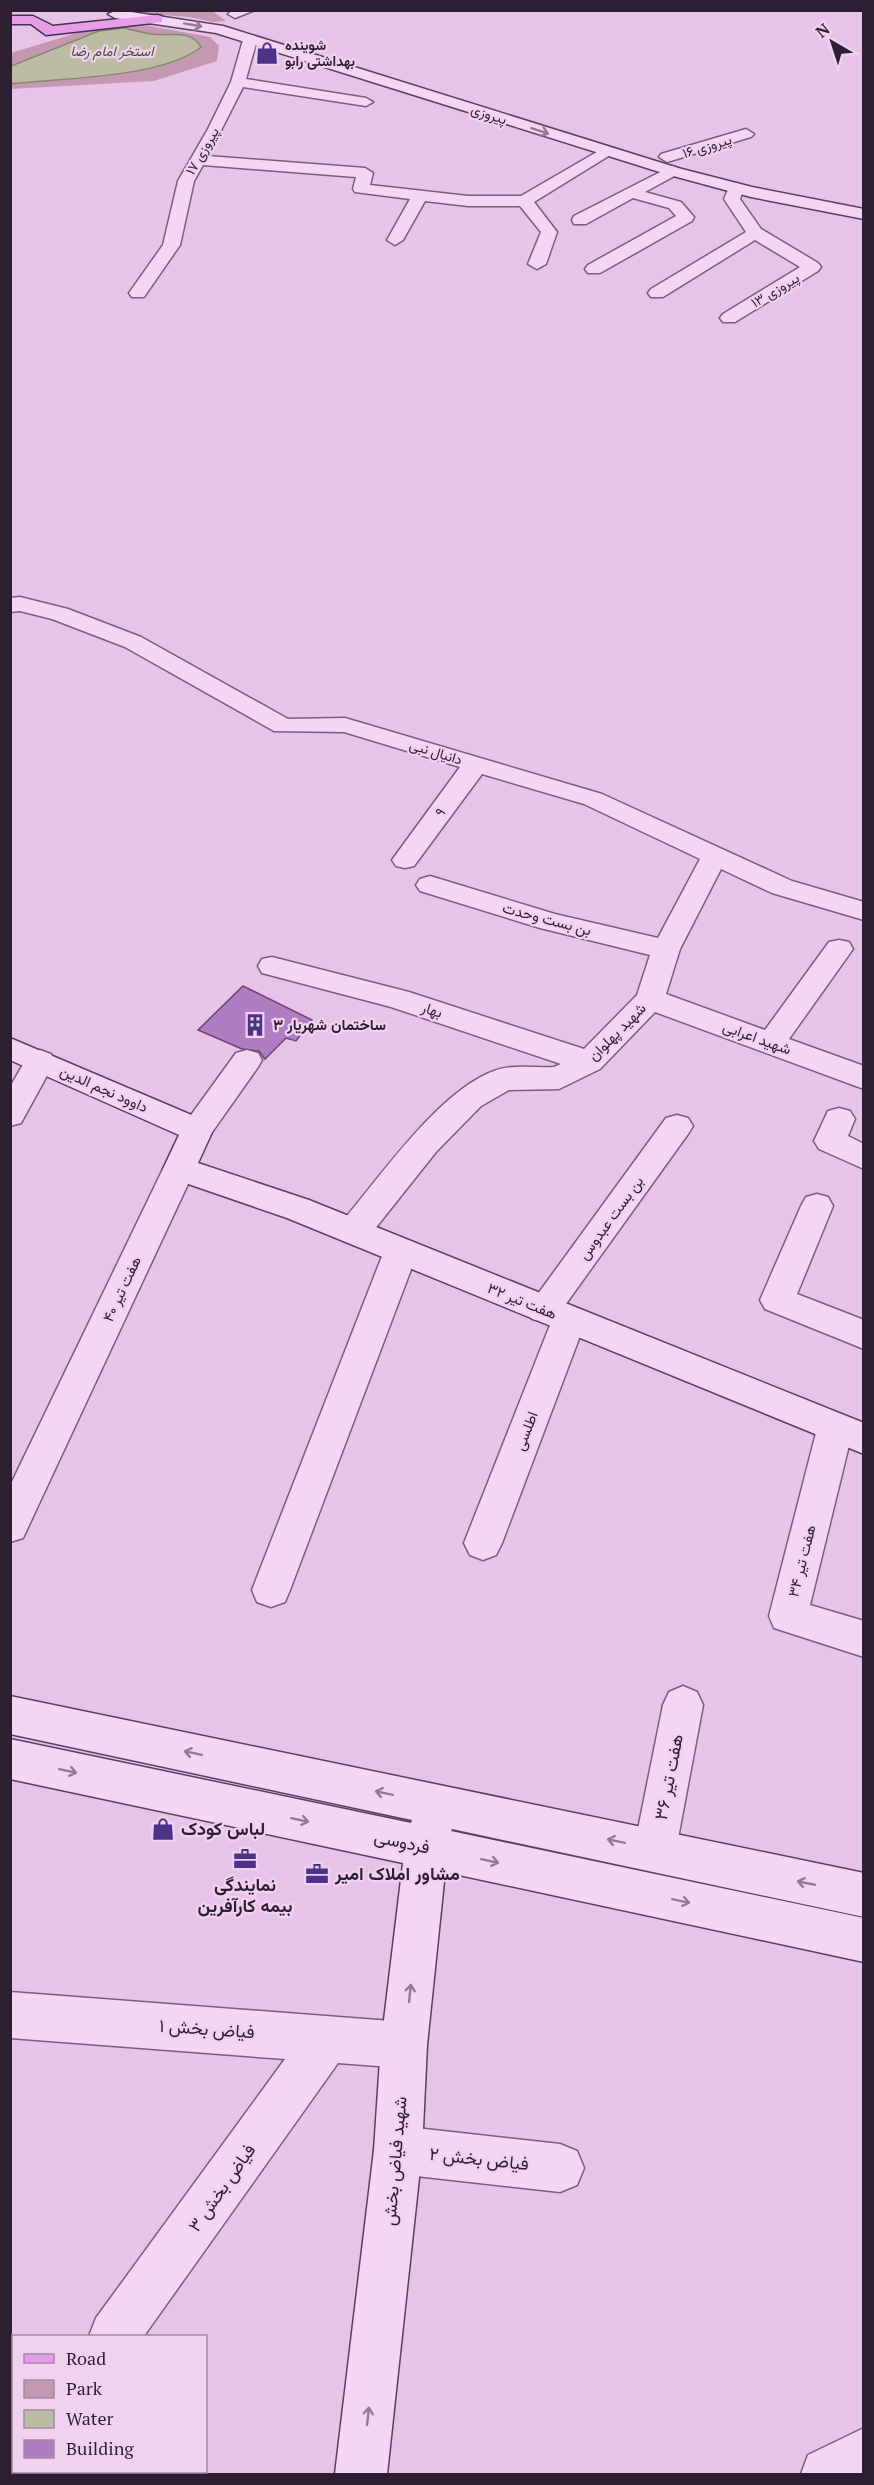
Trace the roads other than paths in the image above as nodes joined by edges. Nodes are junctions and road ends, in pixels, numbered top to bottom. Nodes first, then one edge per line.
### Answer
1 (25, 10) edge
2 (131, 10) edge
3 (238, 12) edge
4 (115, 14) junction
5 (64, 15) dead end
6 (89, 16) junction
7 (10, 19) edge
8 (157, 19) junction
9 (41, 33) junction
10 (250, 40) junction
11 (238, 82) junction
12 (366, 102) dead end
13 (746, 134) dead end
14 (607, 152) junction
15 (199, 160) junction
16 (670, 164) junction
17 (736, 188) junction
18 (632, 193) junction
19 (419, 197) junction
20 (524, 201) junction
21 (864, 203) edge
22 (864, 214) edge
23 (580, 220) dead end
24 (755, 233) junction
25 (395, 240) dead end
26 (537, 264) dead end
27 (594, 269) dead end
28 (138, 293) dead end
29 (657, 293) dead end
30 (729, 318) dead end
31 (10, 605) edge
32 (476, 764) junction
33 (714, 857) junction
34 (405, 860) dead end
35 (430, 885) dead end
36 (864, 911) edge
37 (666, 949) junction
38 (839, 949) dead end
39 (272, 966) dead end
40 (650, 999) junction
41 (771, 1043) junction
42 (10, 1048) edge
43 (246, 1060) dead end
44 (40, 1061) junction
45 (589, 1062) junction
46 (864, 1078) edge
47 (10, 1115) edge
48 (839, 1119) dead end
49 (677, 1126) dead end
50 (197, 1130) junction
51 (864, 1158) edge
52 (179, 1168) junction
53 (817, 1206) dead end
54 (354, 1232) junction
55 (401, 1251) junction
56 (557, 1315) junction
57 (864, 1335) edge
58 (849, 1434) edge
59 (10, 1526) edge
60 (483, 1543) dead end
61 (271, 1590) dead end
62 (864, 1639) edge
63 (683, 1705) dead end
64 (10, 1715) edge
65 (10, 1759) edge
66 (431, 1825) junction
67 (654, 1849) junction
68 (864, 1895) edge
69 (864, 1940) edge
70 (10, 2015) edge
71 (328, 2038) junction
72 (404, 2045) junction
73 (398, 2150) junction
74 (560, 2168) dead end
75 (115, 2335) edge
76 (864, 2454) edge
77 (361, 2475) edge
78 (827, 2475) edge

1 - 7 main road
2 - 4 main road
3 - 16 street, پیروزی
4 - 6 main road
4 - 8 street, پیروزی
5 - 6 main road
6 - 9 main road
7 - 9 main road
8 - 9 main road
8 -> 10 street, پیروزی
10 - 11 street, پیروزی ۱۷
10 -> 14 street, پیروزی
11 - 12 street
11 - 15 street, پیروزی ۱۷
13 - 16 street, پیروزی ۱۶
14 - 16 street, پیروزی
14 - 20 street
15 - 19 street
15 - 28 street, پیروزی ۱۷
16 - 17 street, پیروزی
16 - 18 street, پیروزی ۱۶
16 - 21 street, پیروزی
17 - 22 street, پیروزی
17 - 24 street, پیروزی ۱۳
18 - 23 street, پیروزی ۱۶
18 - 27 street
19 - 20 street
19 - 25 street
20 - 26 street
24 - 29 street
24 - 30 street, پیروزی ۱۳
31 - 32 street, دانیال نبی
32 - 33 street, دانیال نبی
32 - 34 street, ۹
33 - 36 street, دانیال نبی
33 - 37 street, شهید پهلوان
35 - 37 street, بن بست وحدت
37 - 40 street, شهید پهلوان
38 - 41 street
39 - 45 street, بهار
40 - 41 street, شهید اعرابی
40 - 45 street, شهید پهلوان
41 - 46 street, شهید اعرابی
42 - 44 street, داوود نجم الدین
43 - 50 street, هفت تیر ۴۰
44 - 47 street
44 - 50 street, داوود نجم الدین
45 - 54 street, شهید پهلوان
48 - 51 street
49 - 56 street, بن بست عبدوس
50 - 52 street, هفت تیر ۴۰
52 - 54 street, هفت تیر ۳۲
52 - 59 street, هفت تیر ۴۰
53 - 57 street
54 - 55 street, هفت تیر ۳۲
55 - 56 street, هفت تیر ۳۲
55 - 61 street
56 - 58 street, هفت تیر ۳۲
56 - 60 street, اطلسی
58 - 62 street, هفت تیر ۳۴
63 - 67 street, هفت تیر ۳۶
66 -> 64 street, فردوسی
65 -> 66 street, فردوسی
67 -> 66 street, فردوسی
66 -> 69 street, فردوسی
72 -> 66 street, شهید فیاض بخش
68 -> 67 street, فردوسی
70 - 71 street, فیاض بخش ۱
71 - 72 street, فیاض بخش ۱
71 - 75 street, فیاض بخش ۳
72 - 73 street, شهید فیاض بخش
73 - 74 street, فیاض بخش ۲
77 -> 73 street, شهید فیاض بخش
76 - 78 street

